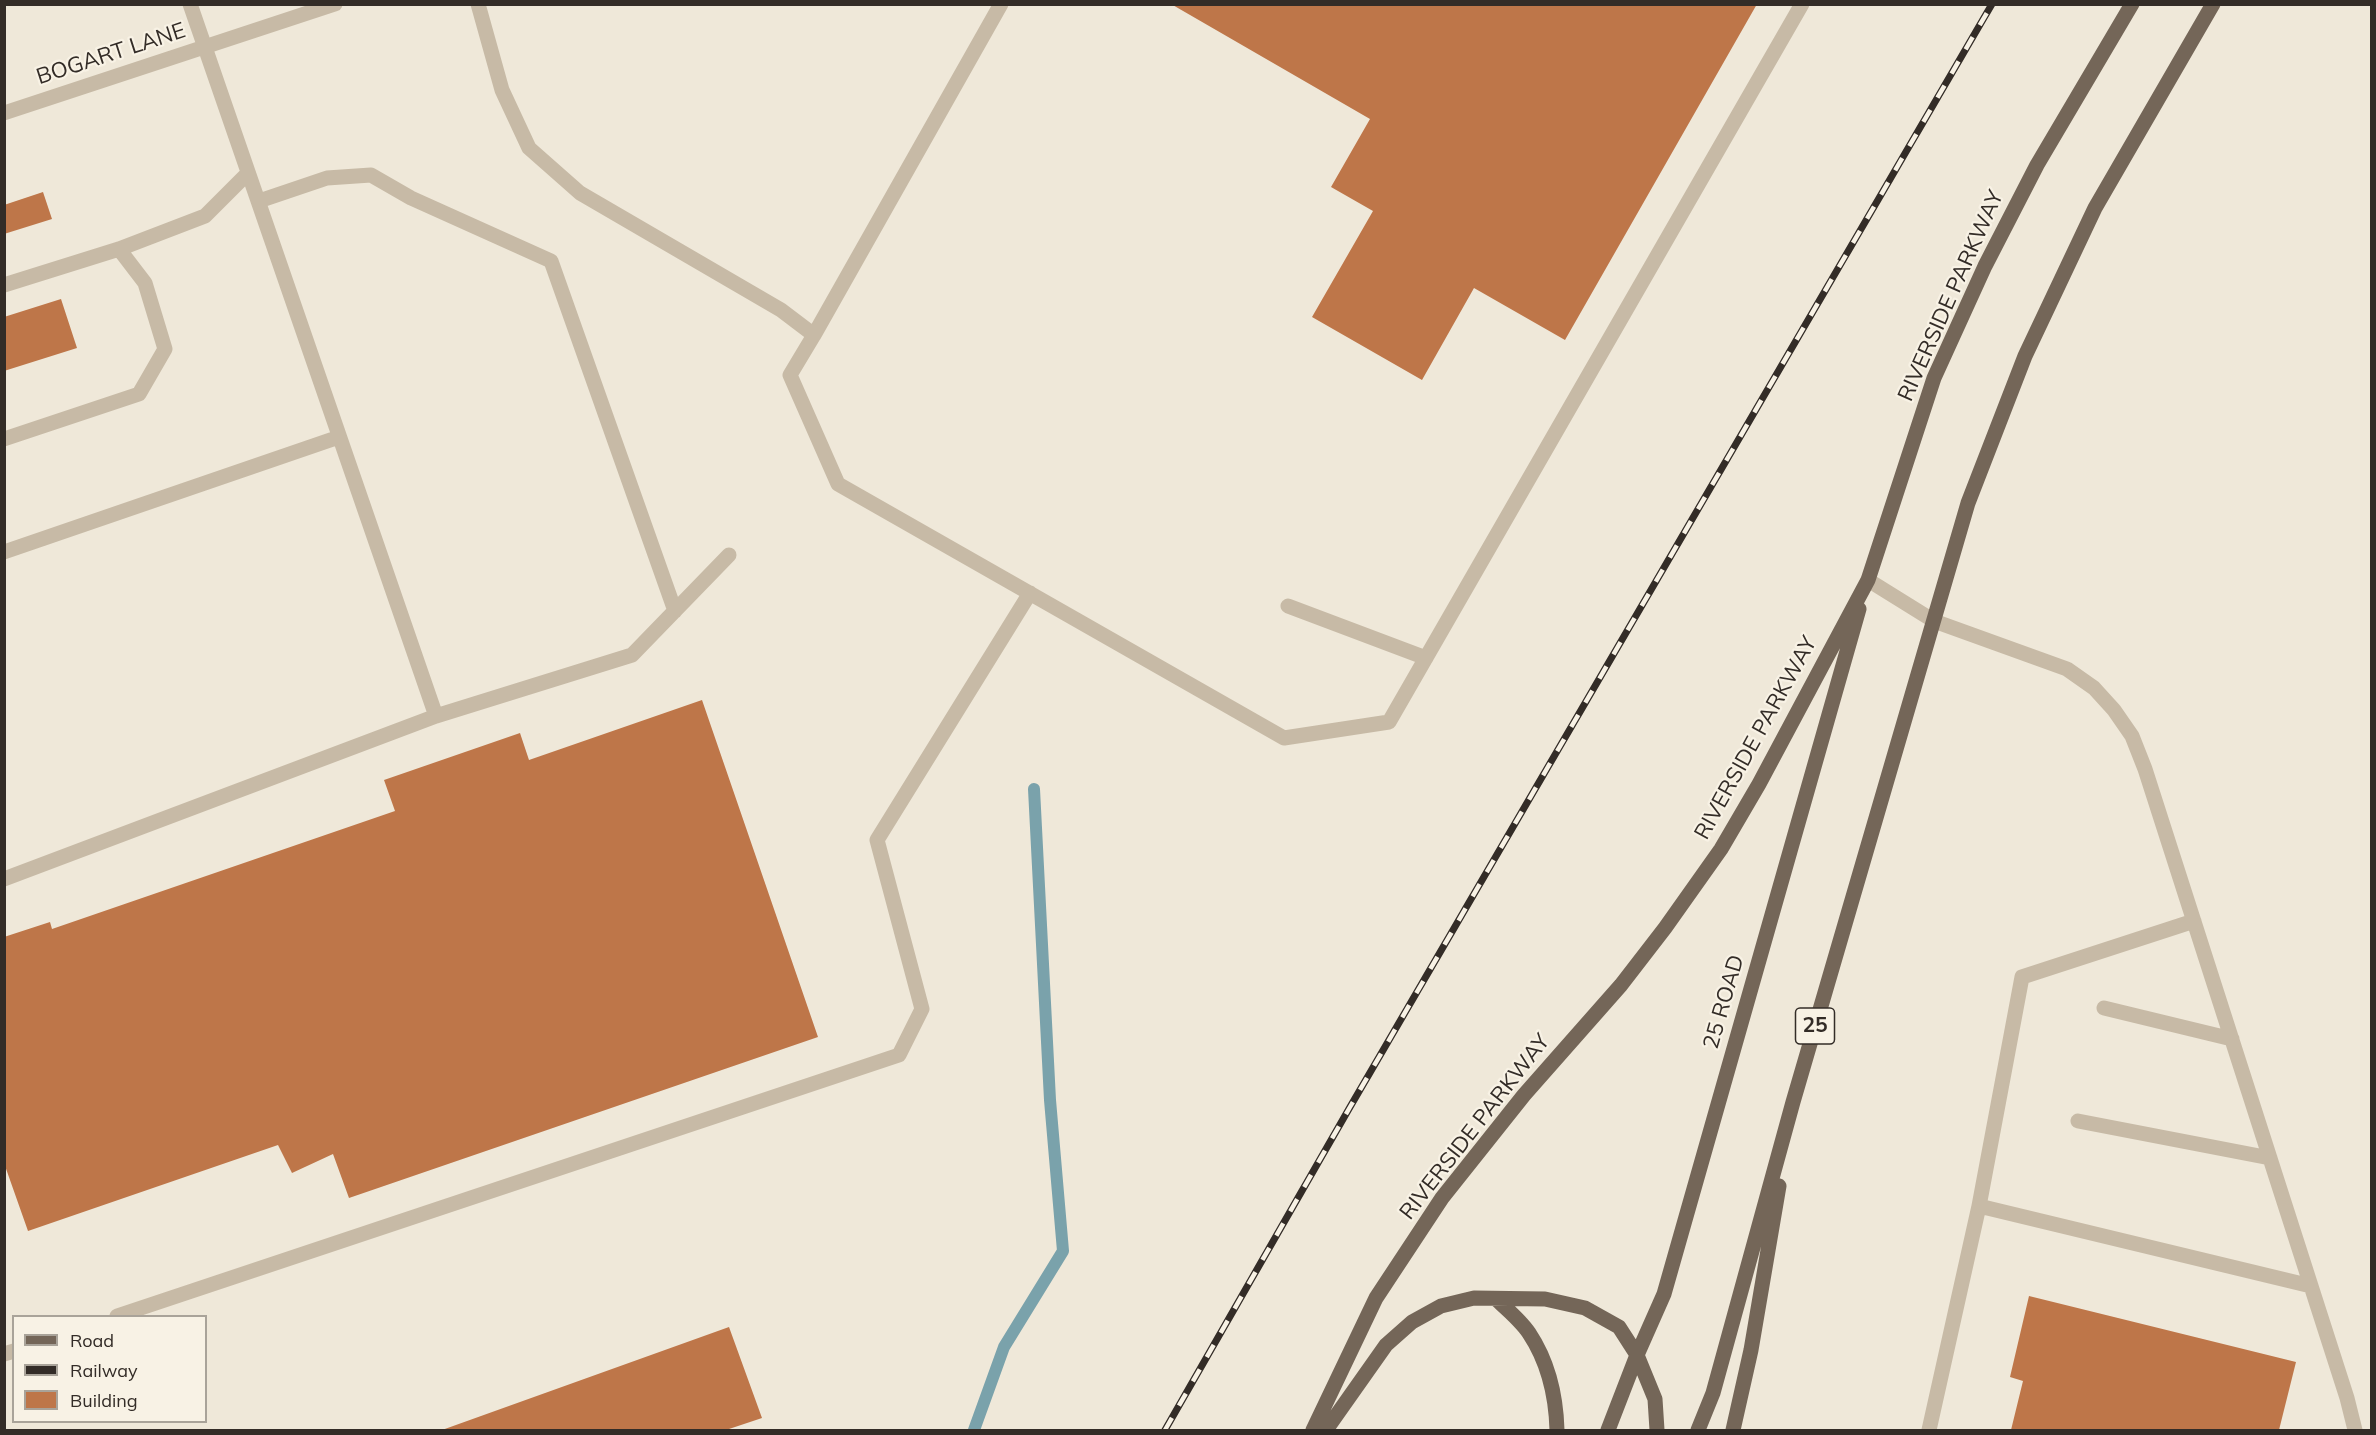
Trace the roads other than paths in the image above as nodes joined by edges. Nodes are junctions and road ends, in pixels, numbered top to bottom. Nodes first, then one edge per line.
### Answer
1 (190, 4) edge
2 (335, 4) edge
3 (478, 4) edge
4 (1000, 4) edge
5 (1802, 4) edge
6 (2133, 4) edge
7 (2213, 4) edge
8 (204, 47) junction
9 (4, 113) edge
10 (248, 173) junction
11 (259, 201) junction
12 (120, 249) junction
13 (4, 285) edge
14 (814, 335) junction
15 (339, 437) junction
16 (4, 439) edge
17 (4, 552) edge
18 (729, 555) dead end
19 (1868, 580) junction
20 (1030, 593) junction
21 (1288, 606) dead end
22 (675, 610) junction
23 (1934, 621) junction
24 (1426, 658) junction
25 (435, 716) junction
26 (4, 879) edge
27 (2194, 921) junction
28 (2104, 1008) dead end
29 (2232, 1040) junction
30 (1793, 1102) junction
31 (2079, 1121) dead end
32 (2270, 1158) junction
33 (1978, 1206) junction
34 (2311, 1286) junction
35 (1497, 1300) junction
36 (123, 1315) edge
37 (1637, 1355) junction
38 (1313, 1431) edge
39 (1326, 1431) edge
40 (1557, 1431) edge
41 (1608, 1431) edge
42 (1657, 1431) edge
43 (1698, 1431) edge
44 (1733, 1431) edge
45 (1929, 1431) edge
46 (2355, 1431) edge

1 - 8 street
2 - 8 street, BOGART LANE
3 - 14 street
4 - 14 street
5 - 24 street
6 - 19 main road, RIVERSIDE PARKWAY
7 - 23 main road
8 - 9 street, BOGART LANE
8 - 10 street
10 - 11 street
10 - 12 street
11 - 15 street
11 - 22 street
12 - 13 street
12 - 16 street
14 - 20 street
15 - 17 street
15 - 25 street
18 - 22 street
19 - 23 street
19 - 37 main road, 25 ROAD
19 - 38 main road, RIVERSIDE PARKWAY
20 - 24 street
20 - 36 street
21 - 24 street
22 - 25 street
23 - 27 street
23 - 30 main road, 25
25 - 26 street
27 - 29 street
27 - 33 street
28 - 29 street
29 - 32 street
30 - 43 main road, 25
30 - 44 main road
31 - 32 street
32 - 34 street
33 - 34 street
33 - 45 street
34 - 46 street
35 - 37 main road
35 - 39 main road
35 - 40 main road
37 - 41 main road, 25 ROAD
37 - 42 main road

